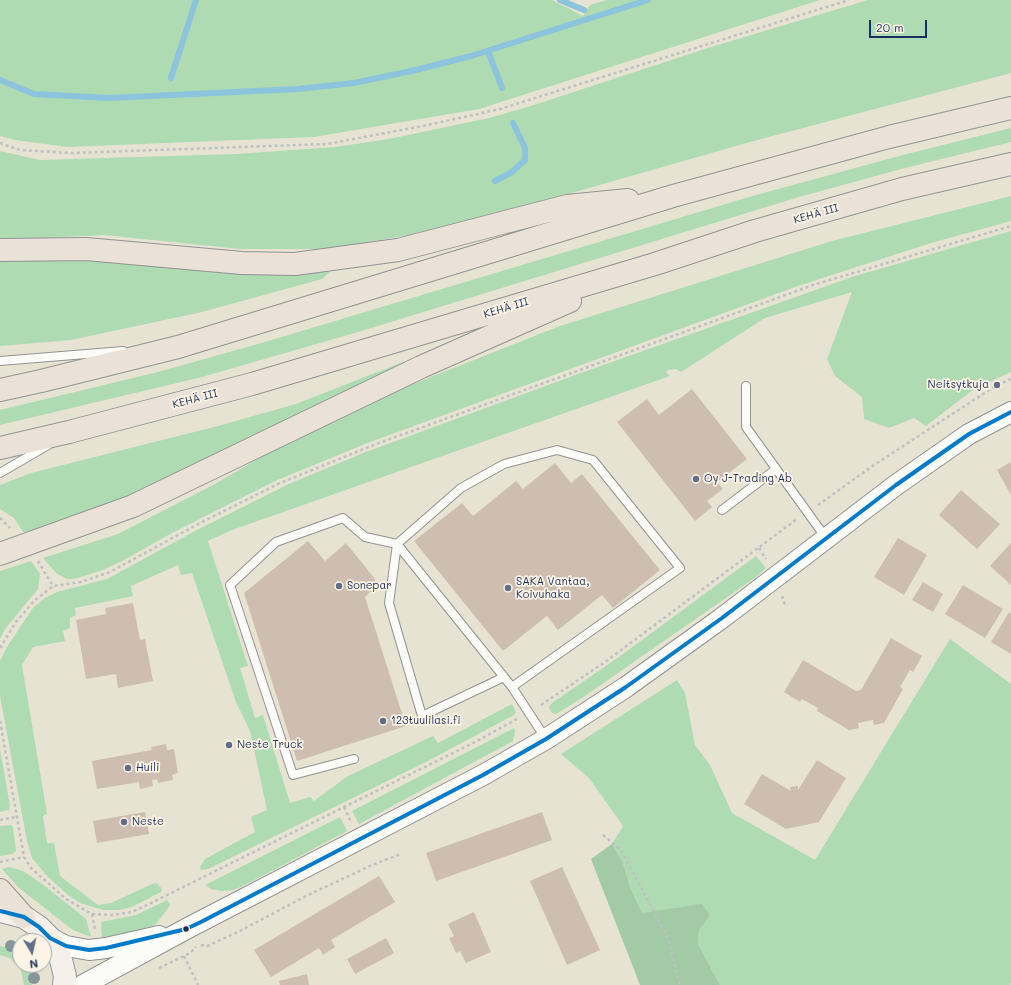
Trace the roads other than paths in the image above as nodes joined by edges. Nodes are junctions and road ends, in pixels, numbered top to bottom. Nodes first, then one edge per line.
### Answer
1 (1011, 108) edge
2 (1011, 164) edge
3 (673, 196) junction
4 (0, 250) edge
5 (655, 264) junction
6 (178, 347) junction
7 (0, 361) edge
8 (746, 386) dead end
9 (0, 390) edge
10 (1011, 412) edge
11 (69, 432) junction
12 (0, 448) edge
13 (776, 469) junction
14 (0, 473) edge
15 (722, 510) dead end
16 (826, 538) junction
17 (7, 540) edge
18 (397, 544) junction
19 (36, 550) junction
20 (0, 554) edge
21 (504, 677) junction
22 (512, 687) junction
23 (546, 739) junction
24 (354, 759) dead end
25 (0, 890) edge
26 (0, 911) edge
27 (24, 917) junction
28 (186, 929) junction
29 (45, 933) edge
30 (52, 939) edge
31 (52, 942) edge
32 (64, 985) edge
33 (83, 985) edge

1 - 3 highway
2 - 5 highway, KEHÄ III
3 - 4 highway
3 - 6 highway
5 - 11 highway, KEHÄ III
5 - 19 highway
6 - 7 lane
6 - 9 highway
8 - 13 lane
10 - 16 street
11 - 12 highway, KEHÄ III
11 - 14 lane
13 - 15 lane
13 - 16 lane
16 - 23 street
17 - 19 highway
18 - 21 lane
18 - 21 lane
18 - 22 lane
18 - 24 lane
19 - 20 highway
21 - 22 lane
22 - 23 lane
23 - 28 street
25 - 27 highway
26 - 27 main road
27 - 29 main road
28 - 30 street
28 - 33 street
31 - 32 main road

